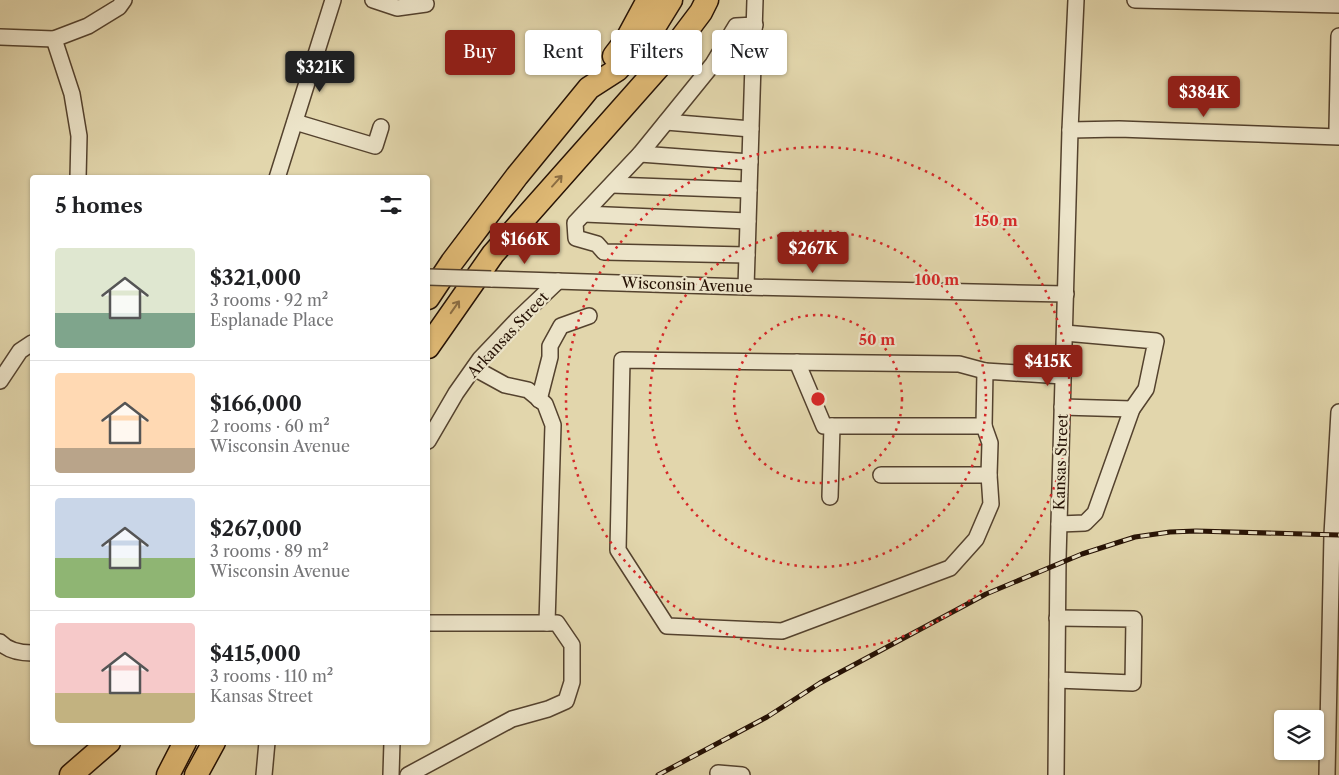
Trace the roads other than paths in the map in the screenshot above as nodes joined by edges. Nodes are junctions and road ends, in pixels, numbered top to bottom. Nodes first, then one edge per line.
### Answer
1 (124, 0) edge
2 (333, 0) edge
3 (373, 0) edge
4 (648, 0) edge
5 (671, 0) edge
6 (707, 0) edge
7 (756, 0) edge
8 (1076, 0) edge
9 (1135, 0) edge
10 (426, 4) dead end
11 (1339, 5) edge
12 (755, 26) junction
13 (1339, 36) edge
14 (0, 37) edge
15 (54, 38) junction
16 (589, 88) junction
17 (295, 122) junction
18 (666, 122) junction
19 (381, 127) dead end
20 (751, 129) junction
21 (1339, 129) edge
22 (1070, 130) junction
23 (1339, 137) edge
24 (640, 154) junction
25 (750, 162) junction
26 (78, 175) edge
27 (278, 175) edge
28 (612, 185) junction
29 (749, 190) junction
30 (584, 214) junction
31 (748, 221) junction
32 (747, 255) junction
33 (430, 277) edge
34 (558, 281) junction
35 (746, 287) junction
36 (1066, 294) junction
37 (430, 295) edge
38 (589, 316) dead end
39 (1065, 333) junction
40 (30, 344) edge
41 (430, 344) edge
42 (797, 362) junction
43 (474, 368) junction
44 (985, 372) junction
45 (1063, 376) junction
46 (0, 381) edge
47 (539, 400) junction
48 (1062, 407) junction
49 (1132, 409) junction
50 (1339, 412) edge
51 (832, 426) junction
52 (984, 426) junction
53 (430, 438) edge
54 (881, 475) dead end
55 (989, 475) junction
56 (830, 497) dead end
57 (1059, 524) junction
58 (1057, 618) junction
59 (430, 623) edge
60 (547, 623) junction
61 (0, 642) edge
62 (26, 653) edge
63 (1057, 680) junction
64 (106, 745) edge
65 (183, 745) edge
66 (212, 745) edge
67 (267, 745) edge
68 (392, 745) edge
69 (718, 773) dead end
70 (72, 775) edge
71 (168, 775) edge
72 (196, 775) edge
73 (264, 775) edge
74 (391, 775) edge
75 (408, 775) edge
76 (742, 775) edge
77 (1056, 775) edge
78 (1326, 775) edge

1 - 15 street
2 - 17 street
3 - 10 street
4 - 16 highway
5 - 16 highway
41 -> 6 highway
7 - 12 street
8 - 22 street, Kansas Street
9 - 11 street
12 - 18 street
12 - 20 street
13 - 21 street
14 - 15 street
15 - 26 street
16 - 37 highway
17 - 19 street
17 - 27 street
18 - 20 street
18 - 24 street
20 - 25 street
22 - 23 street
22 - 36 street, Kansas Street
24 - 25 street
24 - 28 street
25 - 29 street
28 - 29 street
28 - 30 street
29 - 31 street
30 - 31 street
30 - 32 street
31 - 32 street
32 - 35 street
33 - 34 street, Wisconsin Avenue, bridge
34 - 35 street, Wisconsin Avenue
34 - 43 street, Arkansas Street
35 - 36 street, Wisconsin Avenue
36 - 39 street, Kansas Street
38 - 47 street
39 - 45 street, Kansas Street
39 - 49 street
40 - 46 street
42 - 44 street
42 - 51 street
42 - 55 street
43 - 47 street
43 - 53 street, Arkansas Street
44 - 45 street
44 - 52 street
45 - 48 street, Kansas Street
47 - 60 street
48 - 49 street
48 - 57 street, Kansas Street
49 - 57 street
50 - 78 street
51 - 52 street
51 - 56 street
52 - 55 street
54 - 55 street
57 - 58 street, Kansas Street
58 - 63 street, Kansas Street
58 - 63 street
59 - 60 street
60 - 75 street
61 - 62 street
63 - 77 street, Kansas Street
64 - 70 highway
65 - 71 highway
66 - 72 highway
67 - 73 street
68 - 74 street
69 - 76 street

